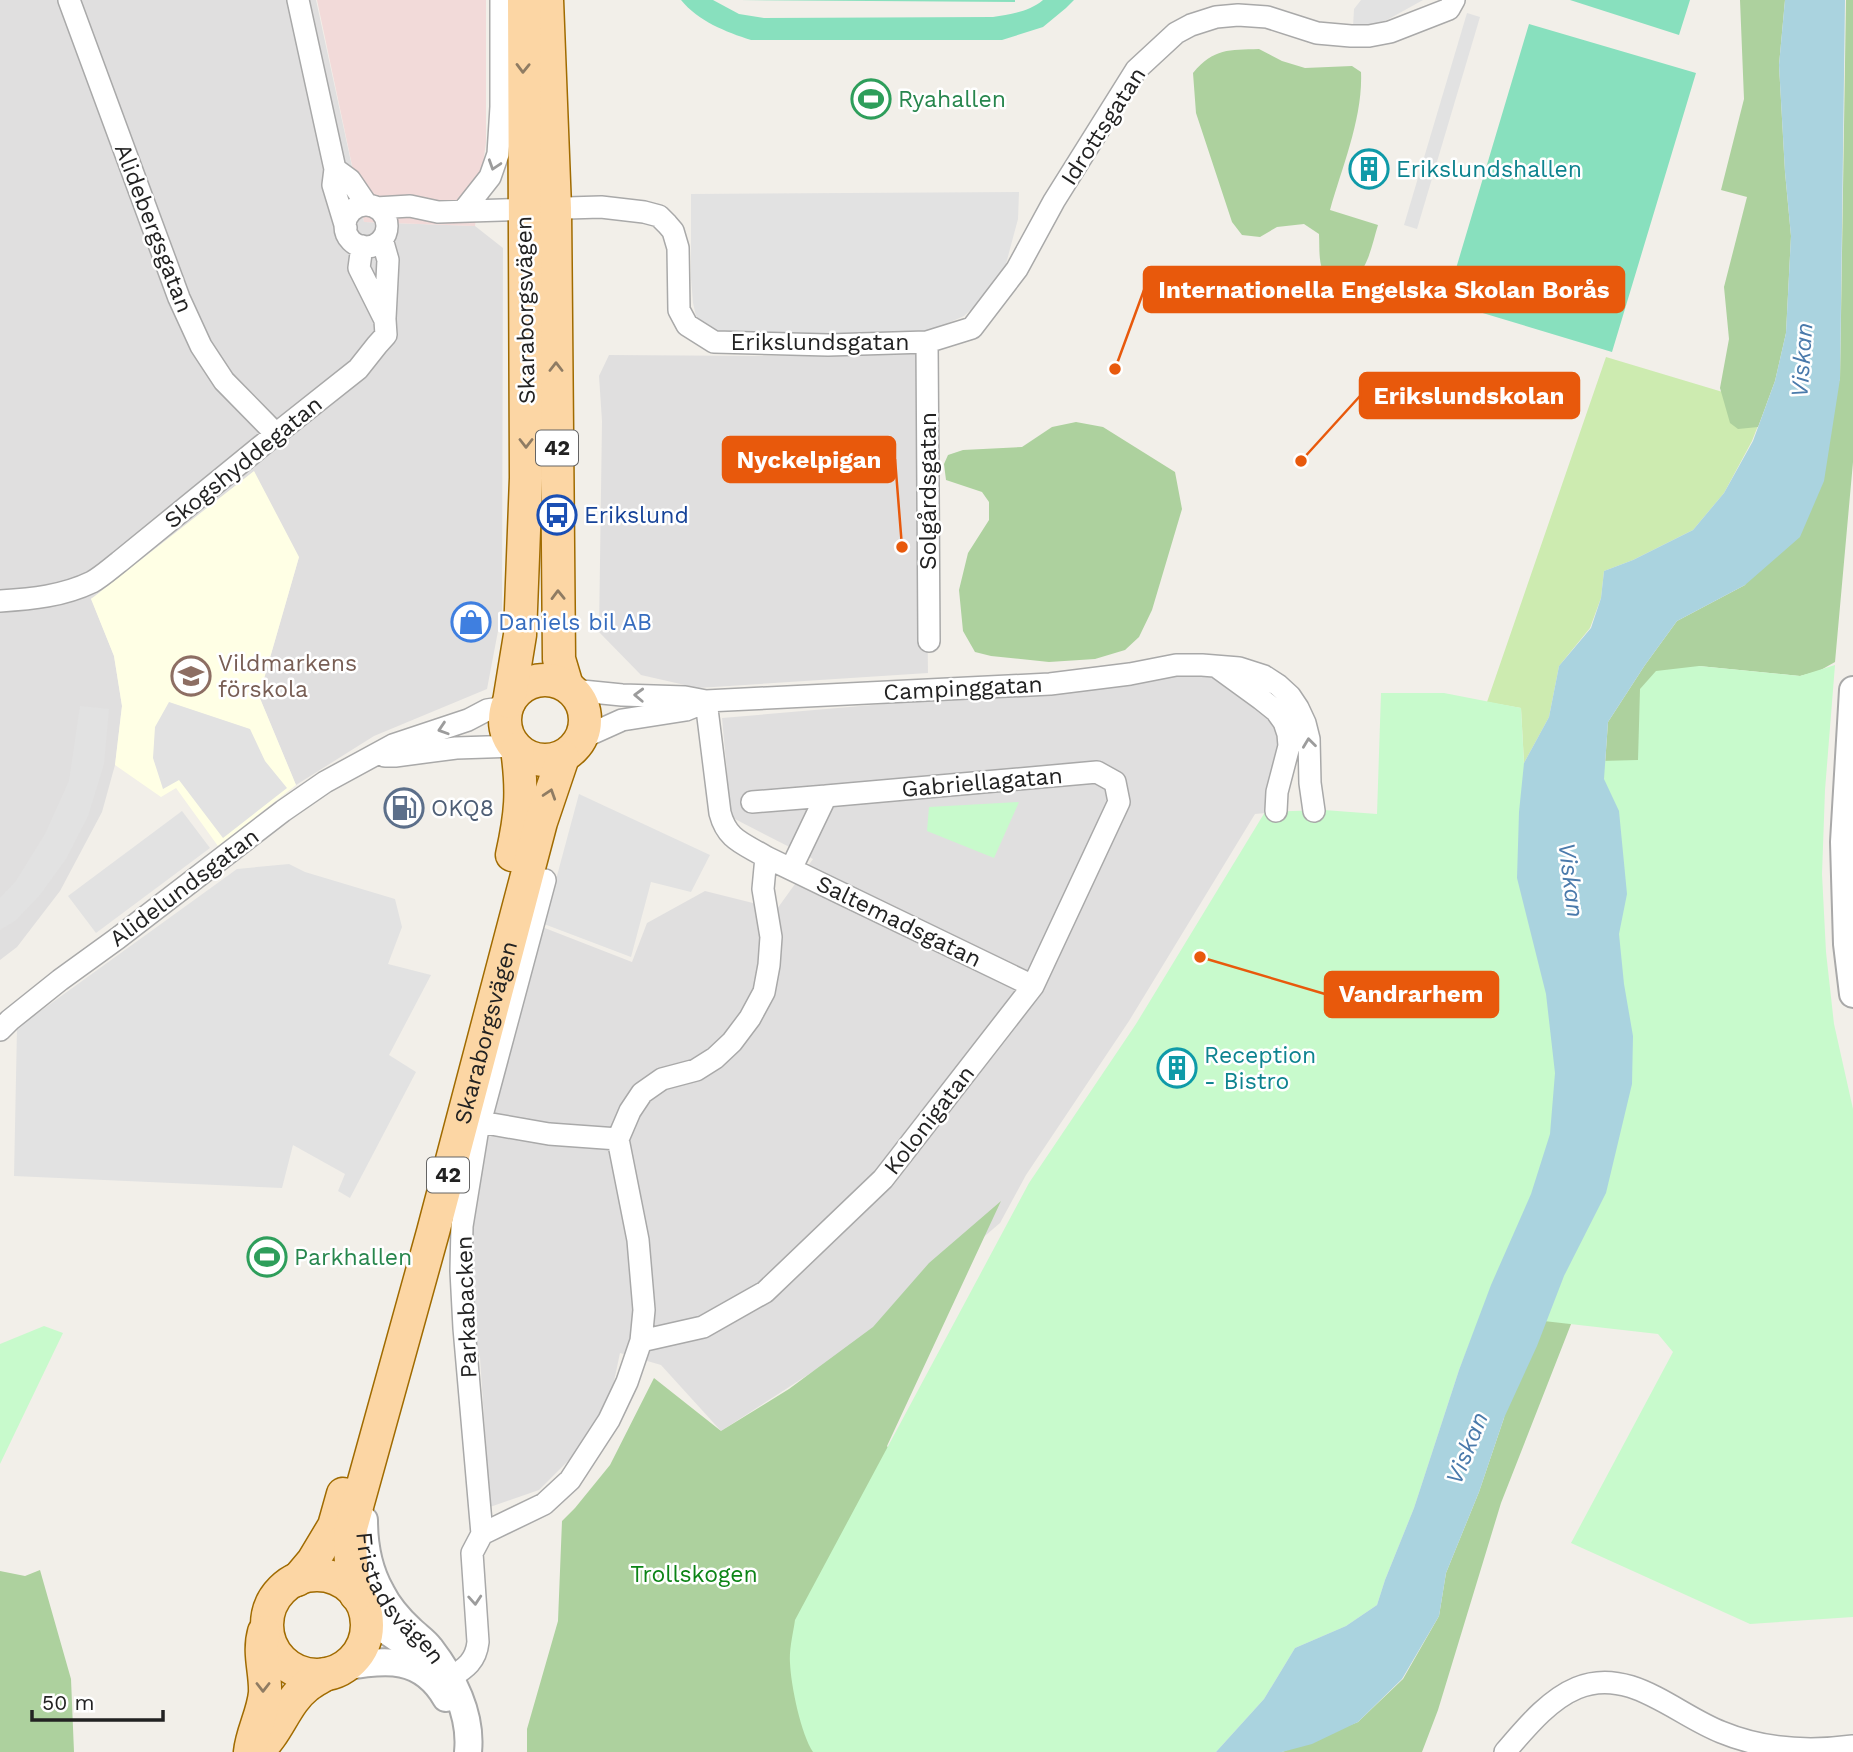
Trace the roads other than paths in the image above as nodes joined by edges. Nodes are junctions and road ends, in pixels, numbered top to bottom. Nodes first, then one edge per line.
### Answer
1 (69, 0) edge
2 (299, 0) edge
3 (501, 0) edge
4 (524, 0) edge
5 (547, 0) edge
6 (1454, 0) edge
7 (335, 169) junction
8 (371, 206) junction
9 (523, 208) junction
10 (555, 208) junction
11 (464, 210) junction
12 (438, 212) junction
13 (346, 228) junction
14 (384, 236) junction
15 (362, 246) junction
16 (385, 320) junction
17 (928, 342) junction
18 (276, 434) junction
19 (0, 601) edge
20 (929, 640) dead end
21 (1217, 667) junction
22 (570, 688) junction
23 (1853, 690) edge
24 (706, 701) junction
25 (508, 704) junction
26 (516, 747) junction
27 (573, 748) junction
28 (376, 755) junction
29 (826, 796) junction
30 (752, 802) dead end
31 (1119, 802) joint
32 (1276, 811) dead end
33 (1314, 811) dead end
34 (766, 857) junction
35 (791, 869) junction
36 (545, 880) dead end
37 (1032, 986) junction
38 (1853, 994) edge
39 (0, 1030) edge
40 (480, 1122) junction
41 (618, 1139) junction
42 (641, 1341) junction
43 (367, 1471) junction
44 (482, 1534) junction
45 (298, 1580) junction
46 (361, 1607) junction
47 (267, 1621) junction
48 (335, 1670) junction
49 (450, 1678) junction
50 (1853, 1746) edge
51 (250, 1752) edge
52 (255, 1752) edge
53 (453, 1752) edge
54 (468, 1752) edge
55 (1505, 1752) edge

1 - 18 street, Alidebergsgatan
2 - 7 street
3 -> 11 street
4 -> 9 main road, Skaraborgsvägen / 42
5 - 10 main road, Skaraborgsvägen / 42
6 - 17 street, Idrottsgatan
7 - 8 street
7 - 13 street
8 - 12 street
8 - 13 street
8 - 14 street
9 - 10 street, Erikslundsgatan
9 - 11 street, Erikslundsgatan
9 -> 25 main road, Skaraborgsvägen / 42
10 - 17 street, Erikslundsgatan
22 -> 10 main road, Skaraborgsvägen / 42
11 - 12 street, Erikslundsgatan
12 - 14 street
13 - 15 street
14 - 15 street
14 - 16 street, Skogshyddegatan
15 - 16 street
16 - 18 street, Skogshyddegatan
17 - 20 street, Solgårdsgatan
18 - 19 street, Skogshyddegatan
21 - 24 street, Campinggatan
21 - 32 street
33 -> 21 street, Campinggatan
24 -> 22 street, Campinggatan
22 - 25 main road
22 - 27 main road, 42
23 - 38 street
24 - 27 street, Campinggatan
24 - 34 street, Saltemadsgatan
25 - 26 main road, 42
25 -> 28 street, Alidelundsgatan
26 - 27 main road
26 - 28 street, Alidelundsgatan
26 - 45 main road, Skaraborgsvägen / 42
43 -> 27 main road, Skaraborgsvägen / 42
28 - 39 street, Alidelundsgatan
29 - 30 street, Gabriellagatan
29 - 31 street, Gabriellagatan
29 - 35 street
31 - 37 street, Kolonigatan
34 - 35 street, Saltemadsgatan
34 - 41 street
35 - 37 street, Saltemadsgatan
36 - 40 street, Parkabacken
37 - 42 street, Kolonigatan
40 - 41 street
40 - 44 street, Parkabacken
41 - 42 street
42 - 44 street
43 - 46 main road, Skaraborgsvägen / 42
43 - 49 street, Fristadsvägen
44 -> 49 street
45 - 46 main road
45 - 47 main road, 42
46 - 48 main road, 42
46 - 49 street, Fristadsvägen
47 - 48 main road
47 -> 51 main road, 42
48 - 52 main road, 42
48 - 53 street, Fristadsvägen
49 - 54 street, Fristadsvägen
50 - 55 street

